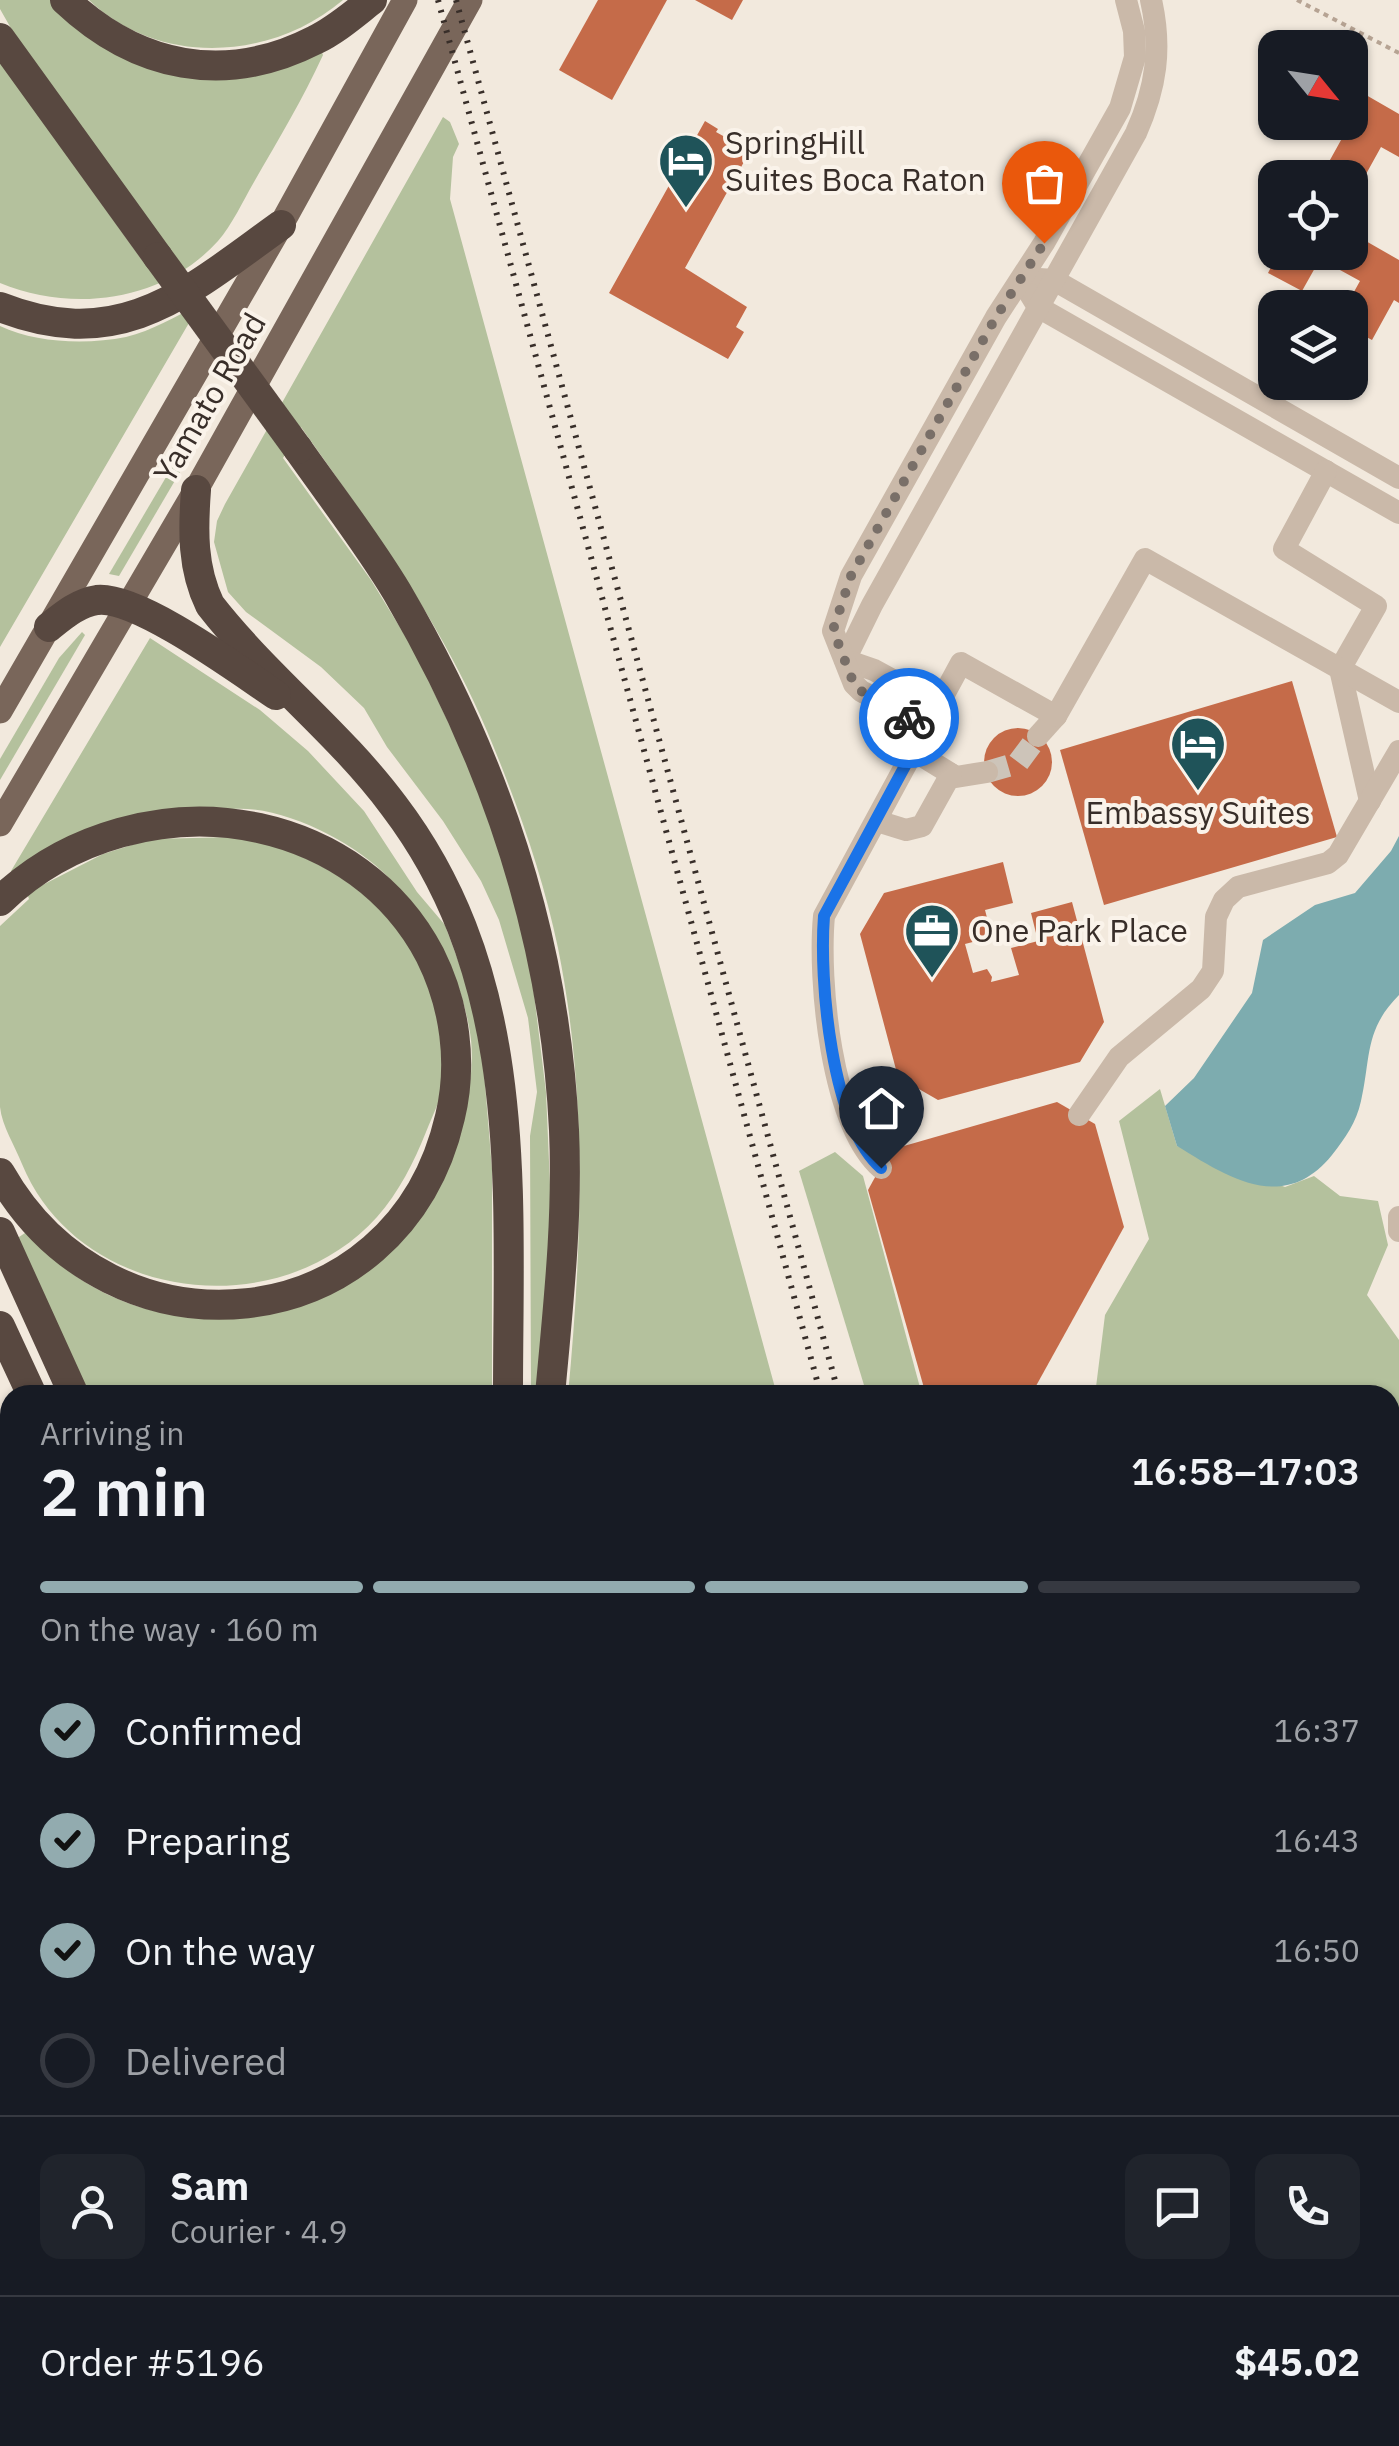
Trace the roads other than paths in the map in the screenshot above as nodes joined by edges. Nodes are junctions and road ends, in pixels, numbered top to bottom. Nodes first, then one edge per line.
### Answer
1 (65, 0) edge
2 (372, 0) edge
3 (405, 0) edge
4 (470, 0) edge
5 (1126, 0) edge
6 (1151, 0) edge
7 (0, 38) edge
8 (282, 225) junction
9 (1021, 278) junction
10 (1054, 280) junction
11 (0, 307) edge
12 (1038, 307) junction
13 (1326, 472) junction
14 (1399, 478) edge
15 (196, 490) junction
16 (1399, 513) edge
17 (128, 604) junction
18 (49, 627) junction
19 (845, 660) junction
20 (1340, 669) junction
21 (1399, 702) edge
22 (938, 705) junction
23 (0, 711) edge
24 (1056, 716) junction
25 (320, 724) junction
26 (926, 727) junction
27 (1038, 736) tunnel mouth
28 (1399, 750) edge
29 (914, 751) junction
30 (987, 772) tunnel mouth
31 (952, 774) junction
32 (1370, 801) junction
33 (877, 821) junction
34 (0, 824) edge
35 (0, 901) edge
36 (1079, 1115) dead end
37 (881, 1168) dead end
38 (0, 1172) edge
39 (1399, 1217) edge
40 (1399, 1231) edge
41 (0, 1232) edge
42 (0, 1326) edge
43 (27, 1385) edge
44 (69, 1385) edge
45 (508, 1385) edge
46 (551, 1385) edge

1 - 2 highway
3 - 8 main road, Yamato Road
4 - 15 main road, Yamato Road
5 - 9 street
6 - 10 street
7 - 46 highway, bridge
8 - 11 highway
8 - 18 main road, Yamato Road
9 - 10 street
9 - 12 street
9 - 19 street
10 - 12 street
10 - 14 street
12 - 13 street
12 - 19 street
13 - 16 street
13 - 20 street
15 - 17 main road, Yamato Road
15 - 25 highway
17 - 18 highway
17 - 25 highway
17 - 34 main road, Yamato Road
18 - 23 main road, Yamato Road
19 - 22 street
19 - 26 street
20 - 21 street
20 - 24 street
20 - 32 street
22 - 24 street
22 - 26 street
24 - 27 street
25 - 45 highway
26 - 29 street
28 - 32 street
29 - 31 street
29 - 33 street
30 - 31 street
31 - 33 street
32 - 36 street
33 - 37 street
35 - 38 highway
39 - 40 street
41 - 44 highway
42 - 43 highway

